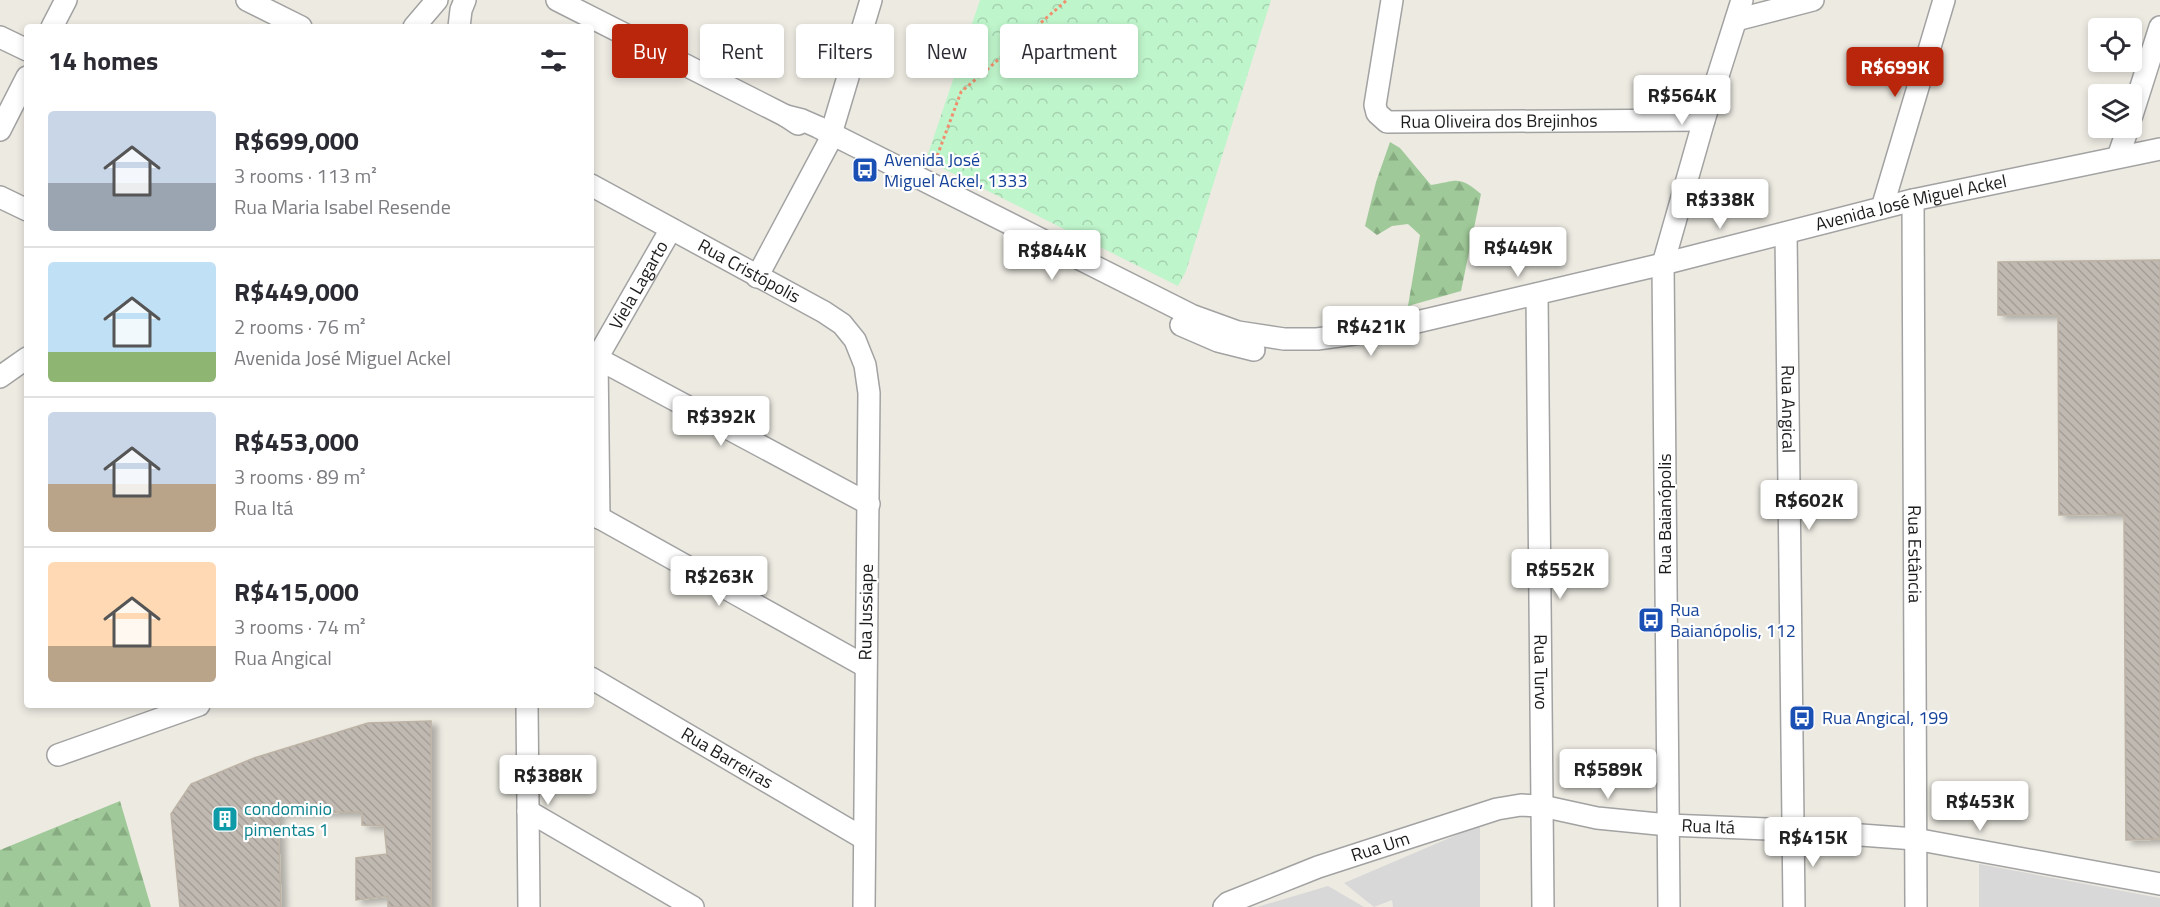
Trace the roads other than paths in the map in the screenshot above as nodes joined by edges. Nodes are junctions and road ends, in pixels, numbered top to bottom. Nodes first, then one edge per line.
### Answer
1 (66, 0) edge
2 (247, 0) edge
3 (437, 0) edge
4 (870, 0) edge
5 (1392, 0) edge
6 (1813, 0) edge
7 (1944, 0) edge
8 (561, 1) edge
9 (1739, 10) edge
10 (54, 24) edge
11 (295, 24) edge
12 (417, 24) edge
13 (2160, 27) edge
14 (0, 37) edge
15 (24, 49) edge
16 (24, 83) edge
17 (2142, 84) edge
18 (1704, 120) junction
19 (0, 130) edge
20 (2125, 138) edge
21 (830, 139) junction
22 (2160, 149) edge
23 (2118, 158) junction
24 (594, 187) edge
25 (0, 197) edge
26 (1913, 200) junction
27 (1882, 207) junction
28 (24, 209) edge
29 (671, 228) junction
30 (1786, 233) junction
31 (1663, 264) junction
32 (757, 277) junction
33 (1537, 294) junction
34 (842, 324) joint
35 (1383, 330) junction
36 (594, 357) edge
37 (15, 360) edge
38 (0, 377) edge
39 (869, 504) junction
40 (595, 516) edge
41 (865, 666) junction
42 (594, 680) edge
43 (191, 708) edge
44 (527, 708) edge
45 (58, 755) dead end
46 (1542, 806) junction
47 (528, 812) junction
48 (1668, 825) junction
49 (1793, 830) junction
50 (863, 838) junction
51 (1915, 839) junction
52 (2160, 884) edge
53 (1223, 906) edge
54 (529, 907) edge
55 (693, 907) edge
56 (864, 907) edge
57 (1544, 907) edge
58 (1669, 907) edge
59 (1794, 907) edge
60 (1916, 907) edge

1 - 10 street
2 - 11 street
3 - 12 street
4 - 21 street
5 - 18 street, Rua Oliveira dos Brejinhos
6 - 9 street
7 - 27 street
8 - 21 street, Avenida José Miguel Ackel
9 - 18 street, Rua Baianópolis
13 - 17 street
14 - 15 street
16 - 19 street
18 - 31 street, Rua Baianópolis
20 - 23 street
21 - 32 street
21 - 35 street, Avenida José Miguel Ackel
21 - 35 street, Avenida José Miguel Ackel
22 - 23 street, Avenida José Miguel Ackel
23 - 26 street, Avenida José Miguel Ackel
24 - 29 street, Rua Cristópolis
25 - 28 street
26 - 27 street, Avenida José Miguel Ackel
26 - 51 street, Rua Estância
27 - 30 street, Avenida José Miguel Ackel
29 - 32 street, Rua Cristópolis
29 - 36 street, Viela Lagarto
30 - 31 street, Avenida José Miguel Ackel
30 - 49 street, Rua Angical
31 - 33 street, Avenida José Miguel Ackel
31 - 48 street, Rua Baianópolis
32 - 34 street, Rua Cristópolis
33 - 35 street, Avenida José Miguel Ackel
33 - 46 street, Rua Turvo
34 - 39 street, Rua Jussiape
36 - 39 street
36 - 40 street
37 - 38 street
39 - 41 street, Rua Jussiape
40 - 41 street
41 - 50 street, Rua Jussiape
42 - 50 street, Rua Barreiras
43 - 45 street
44 - 47 street
46 - 48 street, Rua Itá
46 - 53 street, Rua Um
46 - 57 street, Rua Turvo
47 - 54 street
47 - 55 street
48 - 49 street, Rua Itá
48 - 58 street, Rua Baianópolis
49 - 51 street, Rua Itá
49 - 59 street, Rua Angical
50 - 56 street, Rua Jussiape
51 - 52 street, Rua Itá
51 - 60 street, Rua Estância

